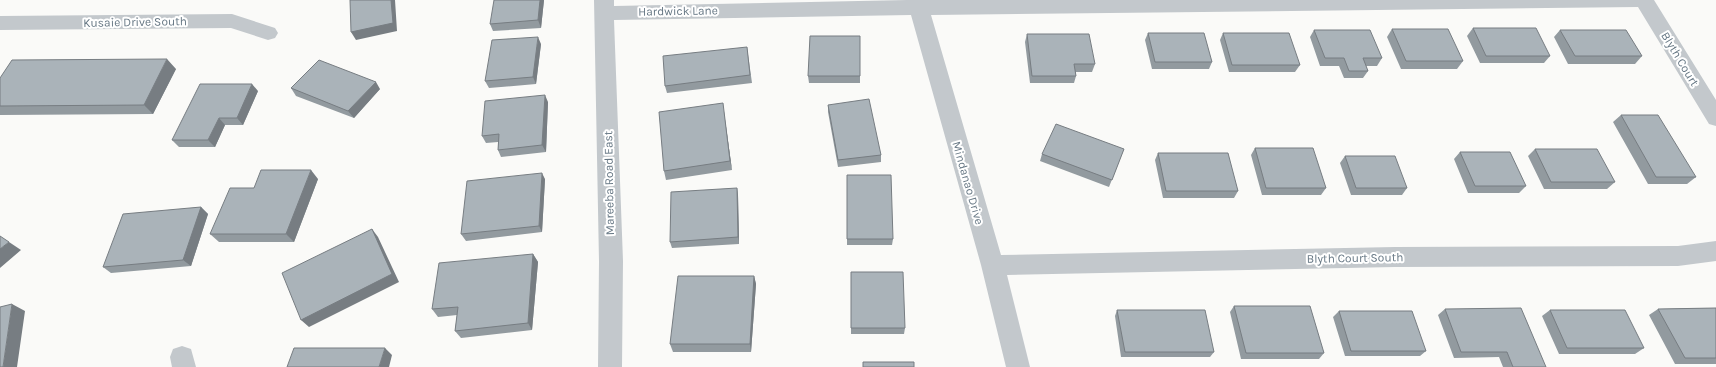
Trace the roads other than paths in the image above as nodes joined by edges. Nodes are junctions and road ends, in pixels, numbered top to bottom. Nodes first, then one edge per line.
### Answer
1 (1639, 0) edge
2 (1644, 0) edge
3 (918, 4) edge
4 (605, 6) edge
5 (0, 23) edge
6 (268, 33) dead end
7 (1716, 118) edge
8 (1716, 251) edge
9 (993, 265) junction
10 (610, 367) edge
11 (1018, 367) edge

1 - 3 street, Hardwick Lane
2 - 7 street, Blyth Court
3 - 4 street, Hardwick Lane
3 - 9 street, Mindanao Drive
4 - 10 street, Mareeba Road East
5 - 6 street, Kusaie Drive South
8 - 9 street, Blyth Court South
9 - 11 street, Mindanao Drive

